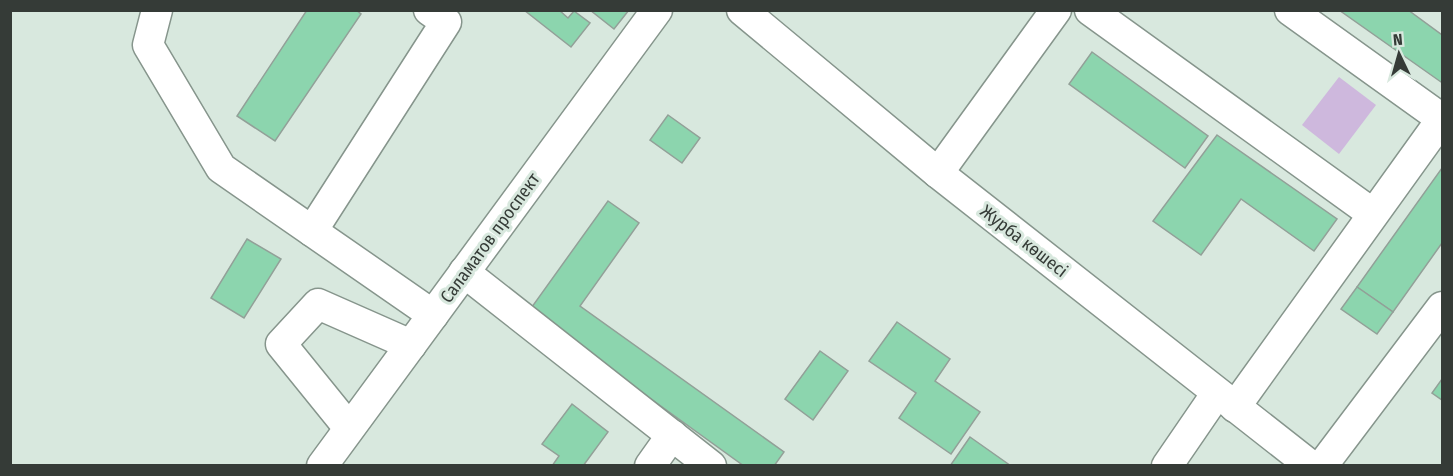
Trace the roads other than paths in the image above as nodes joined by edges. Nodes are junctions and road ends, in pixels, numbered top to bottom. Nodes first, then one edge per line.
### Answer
1 (157, 10) edge
2 (657, 10) edge
3 (742, 10) edge
4 (1056, 10) edge
5 (1090, 10) edge
6 (1290, 10) edge
7 (443, 14) edge
8 (1442, 119) edge
9 (938, 173) junction
10 (1374, 214) junction
11 (312, 231) junction
12 (464, 272) junction
13 (1443, 307) edge
14 (433, 315) junction
15 (411, 345) junction
16 (1226, 400) junction
17 (349, 428) junction
18 (672, 435) junction
19 (322, 465) edge
20 (650, 465) edge
21 (711, 465) edge
22 (1167, 465) edge
23 (1311, 465) edge
24 (1322, 465) edge

1 - 11 street
2 - 12 street, Саламатов проспект
3 - 9 street, Журба көшесі
4 - 9 street
5 - 10 street
6 - 8 street
7 - 11 street
8 - 10 street
9 - 16 street, Журба көшесі
10 - 16 street
11 - 14 street
12 - 14 street, Саламатов проспект
12 - 18 street
13 - 24 street
14 - 15 street, Саламатов проспект
15 - 17 street, Саламатов проспект
15 - 17 street
16 - 22 street
16 - 23 street, Журба көшесі
17 - 19 street, Саламатов проспект
18 - 20 street
18 - 21 street

